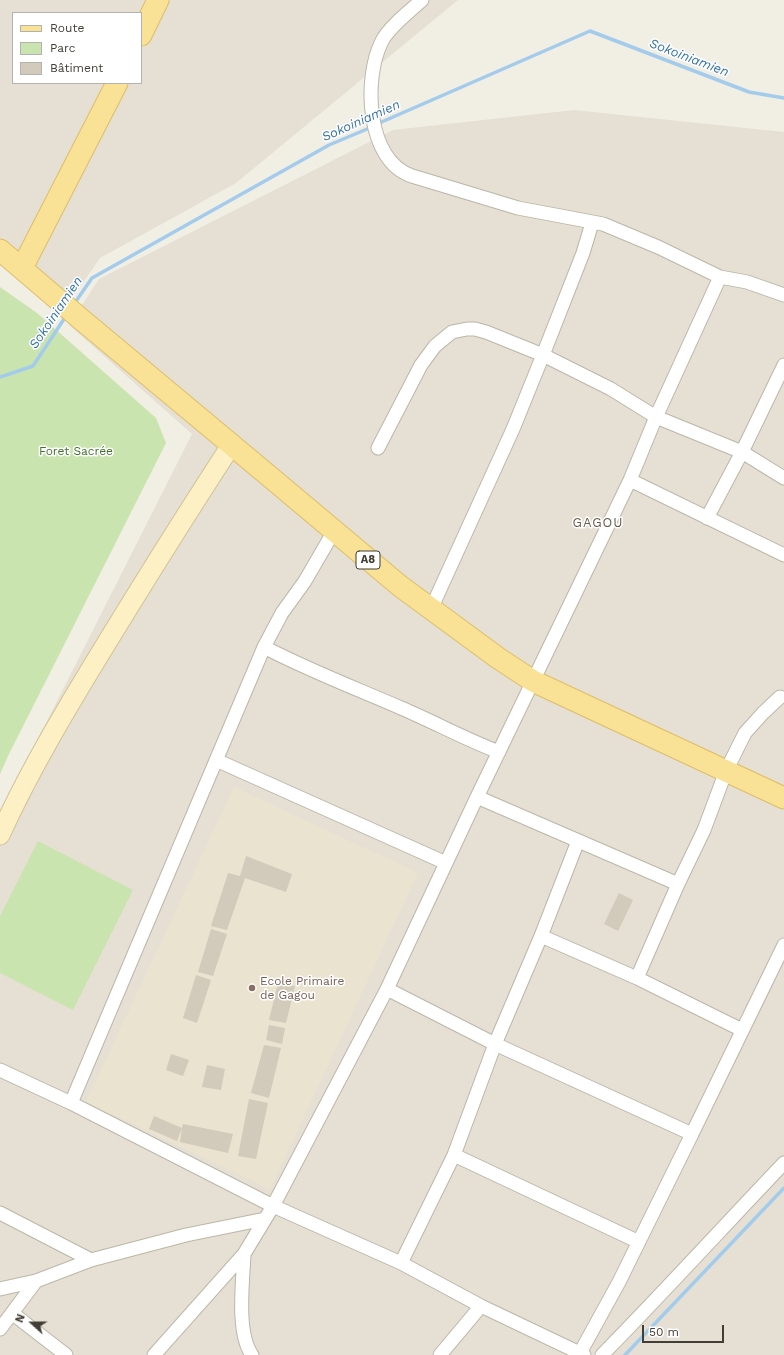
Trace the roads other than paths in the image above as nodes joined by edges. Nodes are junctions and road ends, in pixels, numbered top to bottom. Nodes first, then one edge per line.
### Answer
1 (158, 0) edge
2 (422, 0) edge
3 (142, 33) edge
4 (116, 84) edge
5 (592, 223) junction
6 (0, 250) edge
7 (22, 268) junction
8 (720, 277) junction
9 (784, 294) edge
10 (543, 356) junction
11 (784, 365) edge
12 (656, 417) junction
13 (232, 444) junction
14 (378, 448) dead end
15 (742, 452) junction
16 (784, 478) edge
17 (630, 480) junction
18 (707, 518) junction
19 (334, 531) junction
20 (784, 555) edge
21 (430, 609) junction
22 (264, 647) junction
23 (533, 680) junction
24 (780, 697) dead end
25 (499, 752) junction
26 (216, 760) junction
27 (726, 771) junction
28 (477, 796) junction
29 (784, 798) edge
30 (0, 835) edge
31 (578, 841) junction
32 (446, 863) junction
33 (678, 884) junction
34 (541, 936) junction
35 (784, 945) edge
36 (637, 978) junction
37 (387, 989) junction
38 (742, 1030) junction
39 (495, 1044) junction
40 (0, 1070) edge
41 (71, 1103) junction
42 (692, 1134) junction
43 (454, 1155) junction
44 (784, 1163) edge
45 (273, 1206) junction
46 (0, 1213) edge
47 (264, 1219) junction
48 (639, 1242) junction
49 (244, 1254) junction
50 (91, 1260) junction
51 (401, 1262) junction
52 (36, 1281) junction
53 (0, 1289) edge
54 (481, 1306) junction
55 (12, 1313) junction
56 (0, 1329) edge
57 (582, 1354) edge
58 (66, 1355) edge
59 (154, 1355) edge
60 (252, 1355) edge
61 (440, 1355) edge
62 (602, 1355) edge

1 - 3 main road
2 - 5 street
4 - 7 main road
5 - 8 street
5 - 10 street
6 - 7 main road, A8
7 - 13 main road, A8
8 - 9 street
8 - 12 street
10 - 12 street
10 - 14 street
10 - 21 street
11 - 15 street
12 - 15 street
12 - 17 street
13 - 19 main road, A8
13 - 30 street
15 - 16 street
15 - 18 street
17 - 18 street
17 - 23 street
18 - 20 street
19 - 21 main road, A8
19 - 22 street
21 - 23 main road, A8
22 - 25 street
22 - 26 street
23 - 25 street
23 - 27 main road, A8
24 - 27 street
25 - 28 street
26 - 32 street
26 - 41 street
27 - 29 main road, A8
27 - 33 street
28 - 31 street
28 - 32 street
31 - 33 street
31 - 34 street
32 - 37 street
33 - 36 street
34 - 36 street
34 - 39 street
35 - 38 street
36 - 38 street
37 - 39 street
37 - 45 street
38 - 42 street
39 - 42 street
39 - 43 street
40 - 41 street
41 - 45 street
42 - 48 street
43 - 48 street
43 - 51 street
44 - 62 street
45 - 47 street
45 - 51 street
46 - 50 street
47 - 49 street
47 - 50 street
48 - 57 street
49 - 59 street
49 - 60 street
50 - 52 street
51 - 54 street
52 - 53 street
52 - 55 street
54 - 57 street
54 - 61 street
55 - 56 street
55 - 58 street

